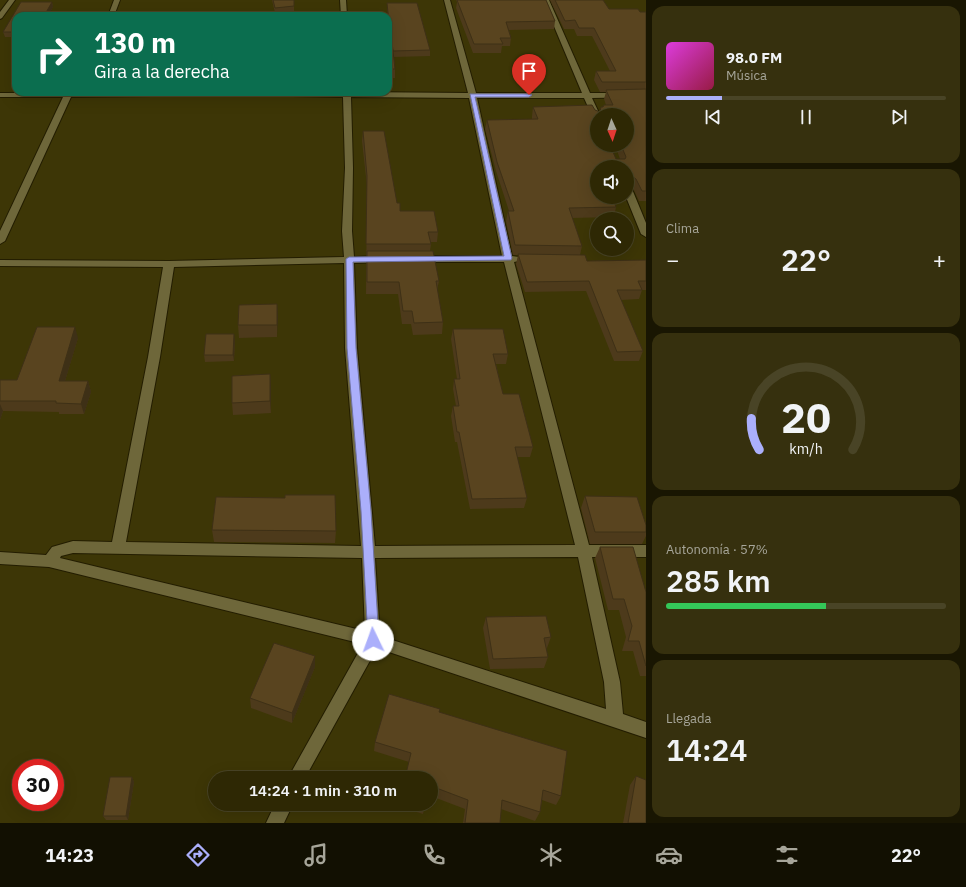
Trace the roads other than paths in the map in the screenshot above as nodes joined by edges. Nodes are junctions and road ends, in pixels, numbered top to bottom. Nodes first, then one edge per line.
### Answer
1 (12, 0) edge
2 (118, 0) edge
3 (343, 0) edge
4 (447, 0) edge
5 (546, 0) edge
6 (113, 12) edge
7 (344, 12) edge
8 (0, 18) edge
9 (392, 94) edge
10 (0, 95) edge
11 (12, 95) edge
12 (472, 95) junction
13 (586, 95) junction
14 (646, 95) edge
15 (67, 96) edge
16 (347, 96) edge
17 (592, 108) edge
18 (633, 204) edge
19 (646, 234) edge
20 (0, 241) edge
21 (508, 258) junction
22 (349, 259) junction
23 (523, 259) edge
24 (0, 263) edge
25 (169, 264) junction
26 (118, 547) junction
27 (583, 551) junction
28 (646, 551) edge
29 (369, 552) junction
30 (0, 558) edge
31 (49, 561) junction
32 (373, 640) junction
33 (615, 719) junction
34 (646, 730) edge
35 (300, 771) edge
36 (281, 811) edge
37 (275, 823) edge

1 - 8 street
2 - 6 street
3 - 7 street
4 - 12 street
5 - 13 street
9 - 12 street
10 - 11 street
12 - 13 street
12 - 21 street
13 - 14 street
13 - 17 street
15 - 20 street
16 - 22 street
18 - 19 street
21 - 22 street
21 - 23 street
21 - 27 street
22 - 25 street
22 - 29 street
24 - 25 street
25 - 26 street
26 - 29 street
26 - 31 street
27 - 28 street
27 - 29 street
27 - 33 street
29 - 32 street
30 - 31 street
31 - 32 street
32 - 33 street
32 - 35 street
33 - 34 street
36 - 37 street

